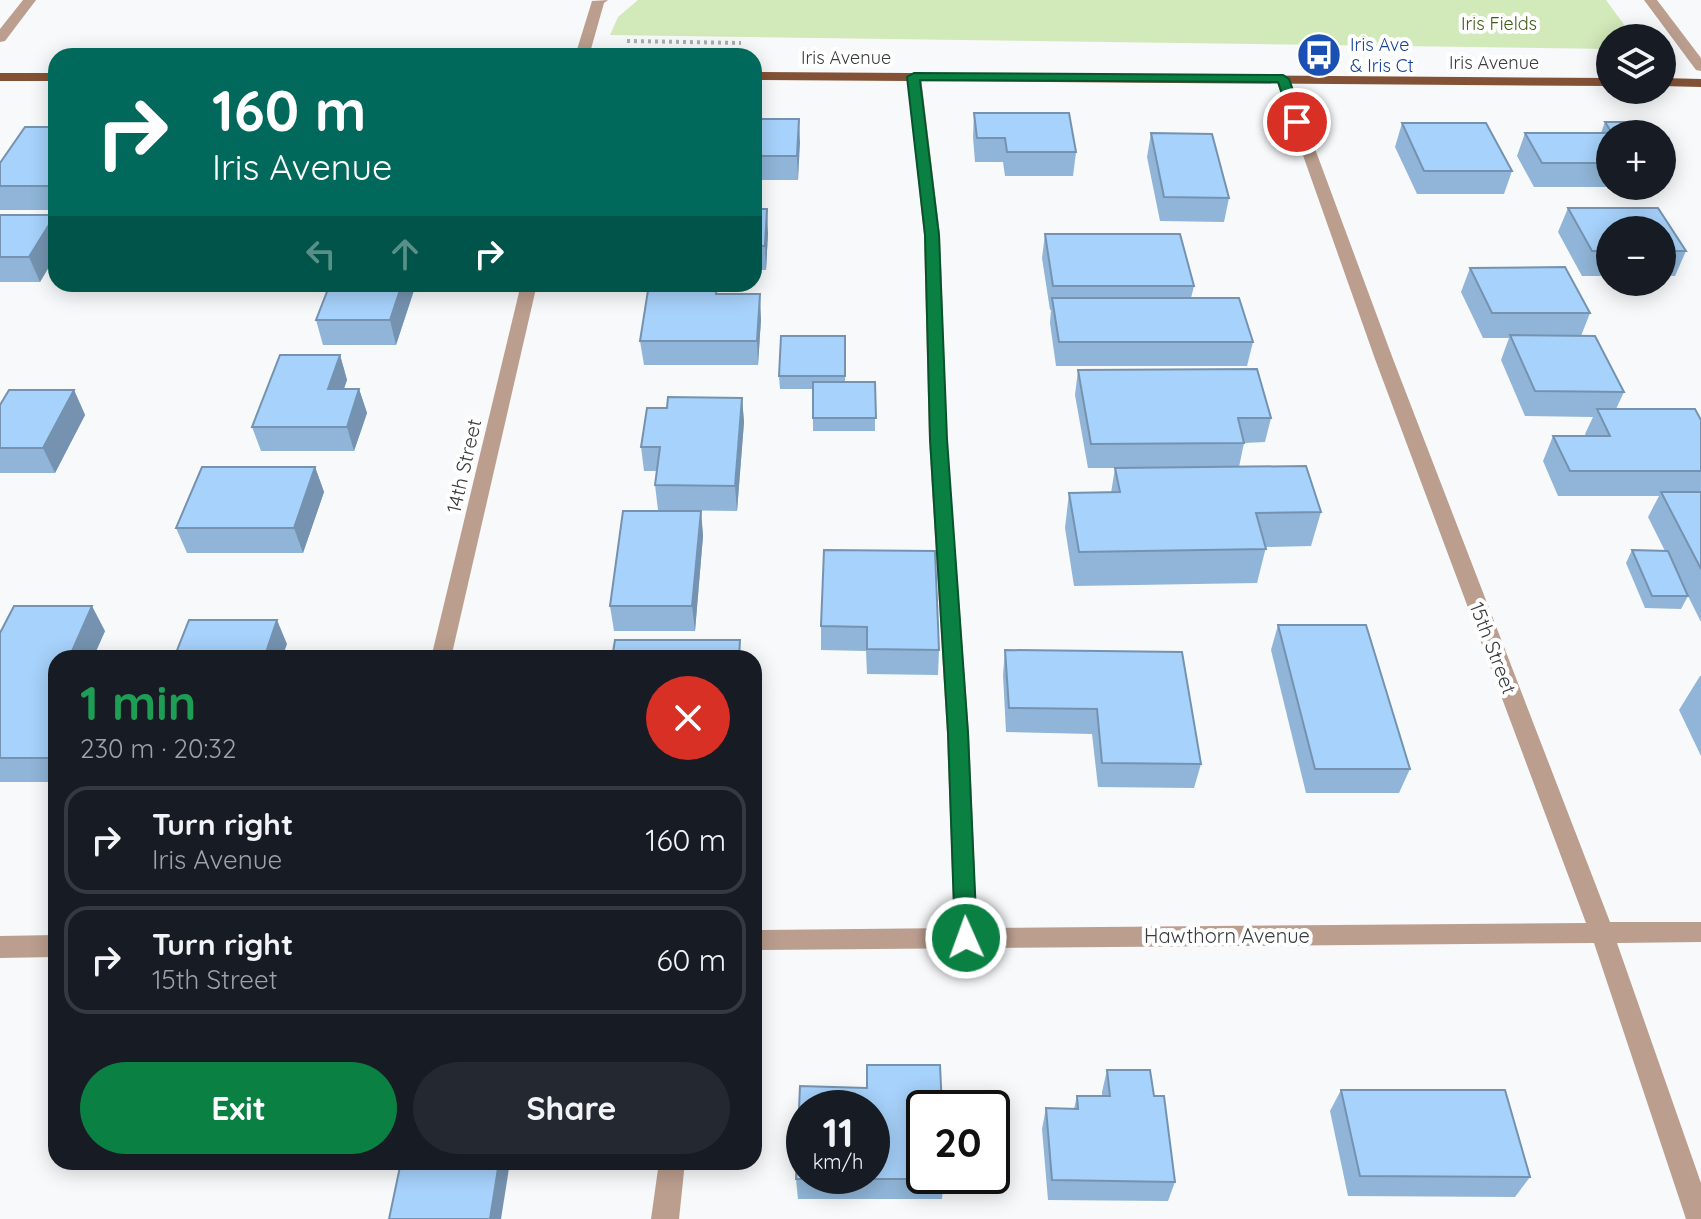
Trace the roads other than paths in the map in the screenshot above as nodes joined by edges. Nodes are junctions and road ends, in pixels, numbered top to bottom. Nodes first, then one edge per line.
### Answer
1 (30, 0) edge
2 (602, 0) edge
3 (1650, 0) edge
4 (0, 38) edge
5 (584, 48) edge
6 (1701, 67) edge
7 (762, 76) edge
8 (0, 77) edge
9 (48, 77) edge
10 (914, 77) junction
11 (1283, 79) junction
12 (1596, 82) edge
13 (1676, 82) edge
14 (1701, 83) edge
15 (527, 292) edge
16 (443, 650) edge
17 (1701, 932) edge
18 (1602, 933) junction
19 (966, 938) junction
20 (762, 940) edge
21 (48, 946) edge
22 (0, 947) edge
23 (671, 1170) edge
24 (665, 1219) edge
25 (1700, 1219) edge

1 - 4 street
2 - 5 street
3 - 6 street
7 - 10 main road, Iris Avenue
8 - 9 main road
10 - 11 main road, Iris Avenue
10 - 19 street
11 - 12 main road, Iris Avenue
11 - 18 street, 15th Street
13 - 14 main road
15 - 16 street, 14th Street
17 - 18 street, Hawthorn Avenue
18 - 19 street, Hawthorn Avenue
18 - 25 street, 15th Street
19 - 20 street, Hawthorn Avenue
21 - 22 street
23 - 24 street

